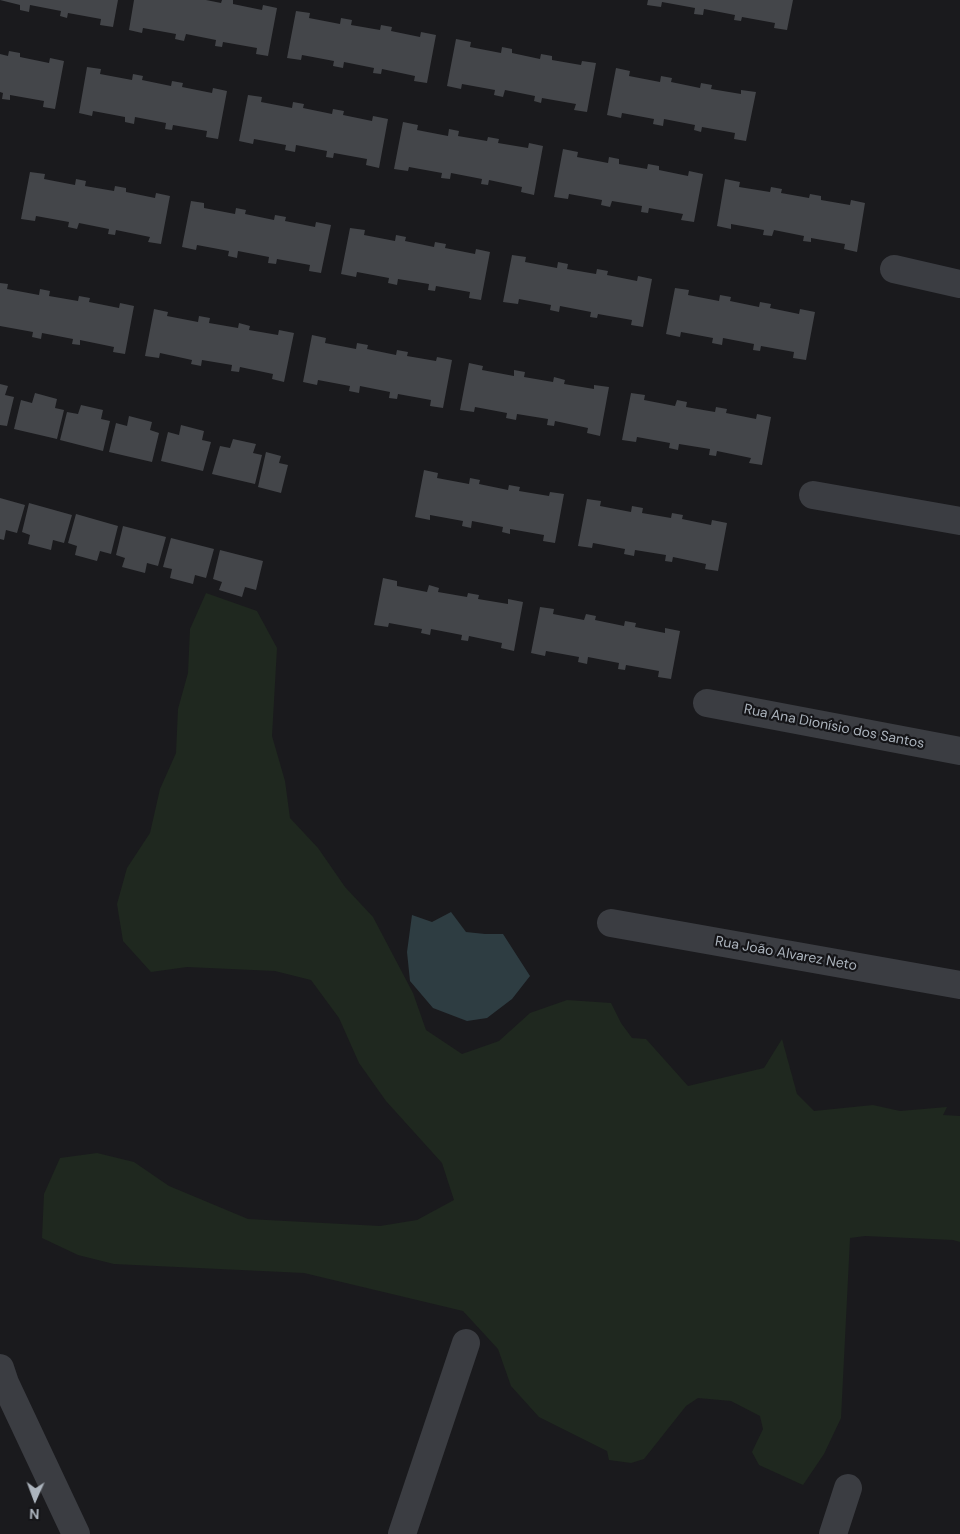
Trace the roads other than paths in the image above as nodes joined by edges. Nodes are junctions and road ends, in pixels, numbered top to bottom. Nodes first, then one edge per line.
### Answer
1 (894, 269) dead end
2 (960, 284) edge
3 (814, 495) dead end
4 (960, 521) edge
5 (707, 703) dead end
6 (960, 751) edge
7 (611, 923) dead end
8 (960, 985) edge
9 (466, 1344) dead end
10 (2, 1383) edge
11 (848, 1488) dead end
12 (76, 1534) edge
13 (402, 1534) edge
14 (833, 1534) edge

1 - 2 street
3 - 4 street
5 - 6 street, Rua Ana Dionísio dos Santos
7 - 8 street, Rua João Alvarez Neto
9 - 13 street
10 - 12 street
11 - 14 street

